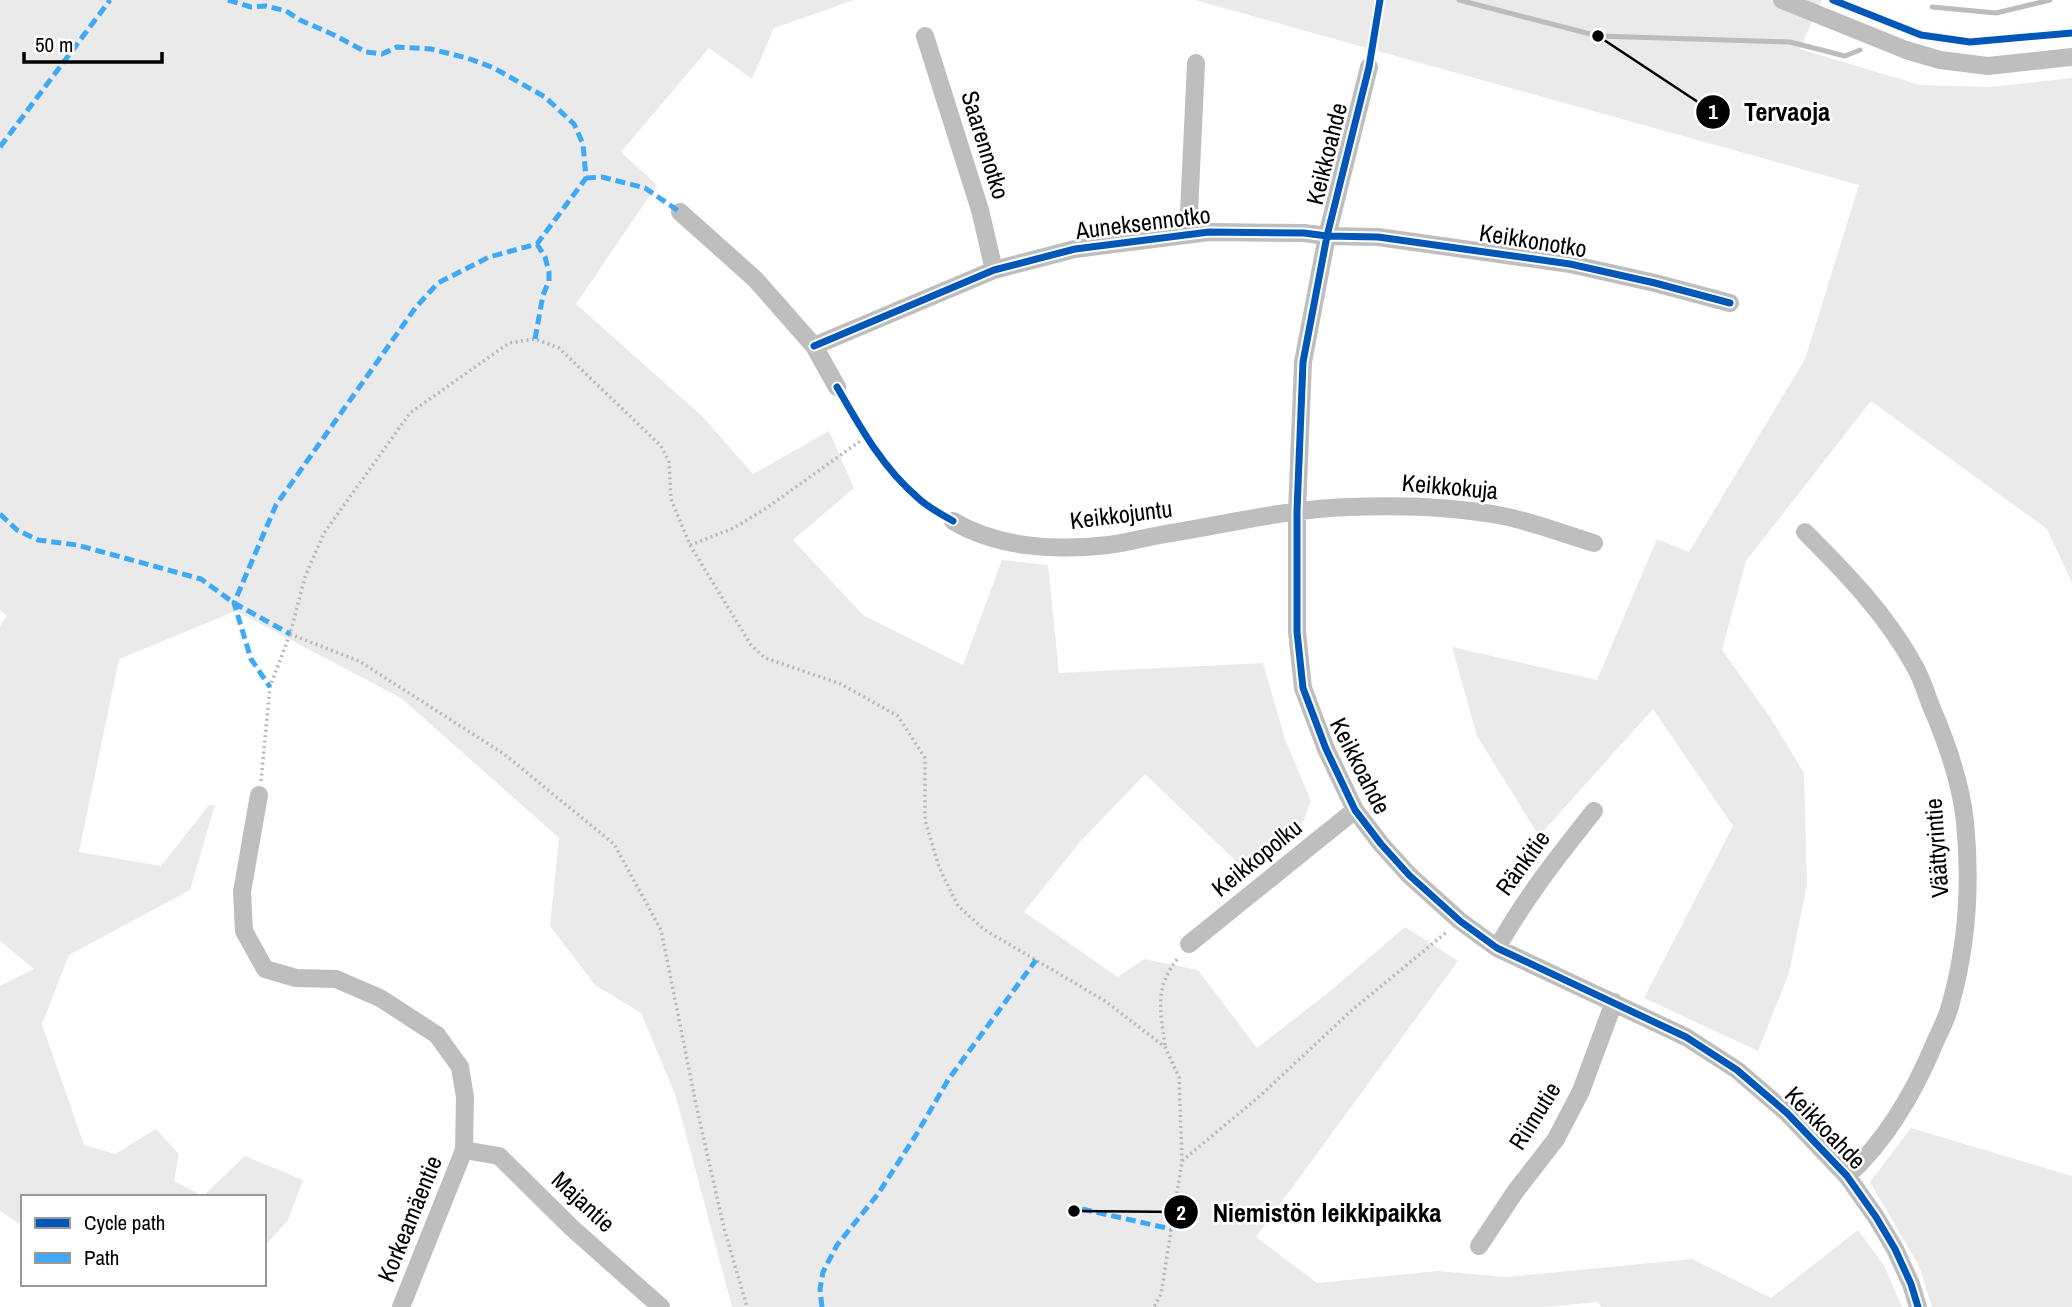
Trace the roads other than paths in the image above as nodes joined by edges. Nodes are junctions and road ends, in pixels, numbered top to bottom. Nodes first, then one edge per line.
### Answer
1 (1782, 0) edge
2 (925, 36) dead end
3 (2072, 57) edge
4 (1196, 63) dead end
5 (1369, 67) dead end
6 (680, 212) dead end
7 (1188, 234) junction
8 (1327, 236) junction
9 (994, 270) junction
10 (1730, 303) dead end
11 (814, 346) junction
12 (838, 387) dead end
13 (1297, 511) junction
14 (953, 521) dead end
15 (1805, 532) dead end
16 (1594, 543) dead end
17 (260, 795) road end
18 (1355, 810) junction
19 (1594, 811) dead end
20 (1189, 944) road end
21 (1497, 948) junction
22 (1614, 1002) junction
23 (464, 1150) junction
24 (1847, 1176) junction
25 (1479, 1246) dead end
26 (401, 1307) edge
27 (661, 1307) edge
28 (1918, 1307) edge

1 - 3 street
2 - 9 street, Saarennotko
4 - 7 street
5 - 8 street, Keikkoahde
6 - 11 street
7 - 8 street, Auneksennotko
7 - 9 street, Auneksennotko
8 - 10 street, Keikkonotko
8 - 13 street, Keikkoahde
9 - 11 street, Auneksennotko
11 - 12 street
13 - 14 street, Keikkojuntu
13 - 16 street, Keikkokuja
13 - 18 street, Keikkoahde
15 - 24 street, Väättyrintie
17 - 23 street
18 - 20 street, Keikkopolku
18 - 21 street, Keikkoahde
19 - 21 street, Ränkitie
21 - 22 street, Keikkoahde
22 - 24 street, Keikkoahde
22 - 25 street, Riimutie
23 - 26 street, Korkeamäentie
23 - 27 street, Majantie
24 - 28 street, Keikkoahde

